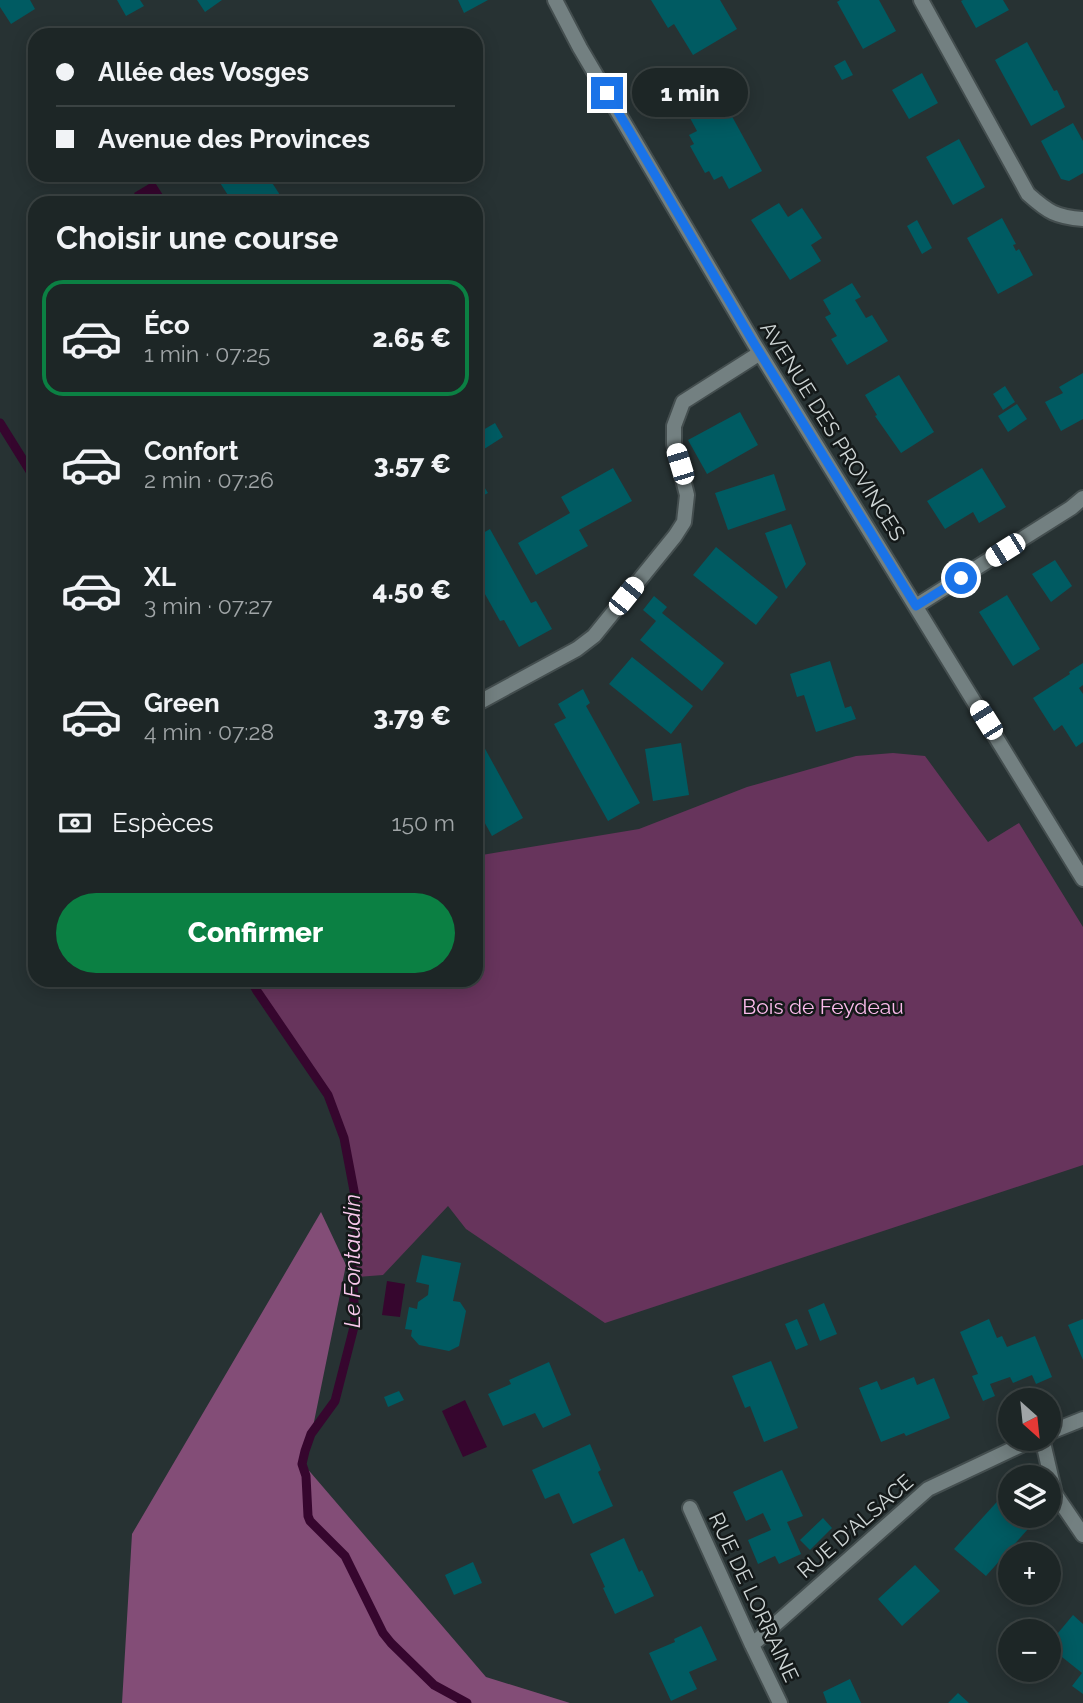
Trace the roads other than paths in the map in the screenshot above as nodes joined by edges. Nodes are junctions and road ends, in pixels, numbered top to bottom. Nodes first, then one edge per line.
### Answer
1 (555, 0) edge
2 (921, 0) edge
3 (1083, 219) edge
4 (760, 353) junction
5 (1083, 498) edge
6 (916, 606) junction
7 (483, 700) edge
8 (1083, 879) edge
9 (1083, 1419) edge
10 (1061, 1428) edge
11 (1008, 1451) edge
12 (1045, 1451) edge
13 (690, 1508) dead end
14 (1083, 1535) edge
15 (752, 1645) junction
16 (780, 1703) edge

1 - 4 street, AVENUE DES PROVINCES
2 - 3 street
4 - 6 street, AVENUE DES PROVINCES
4 - 7 street
5 - 6 street
6 - 8 street, AVENUE DES PROVINCES
9 - 10 street
11 - 15 street, RUE D'ALSACE
12 - 14 street
13 - 15 street, RUE DE LORRAINE
15 - 16 street, RUE DE LORRAINE

